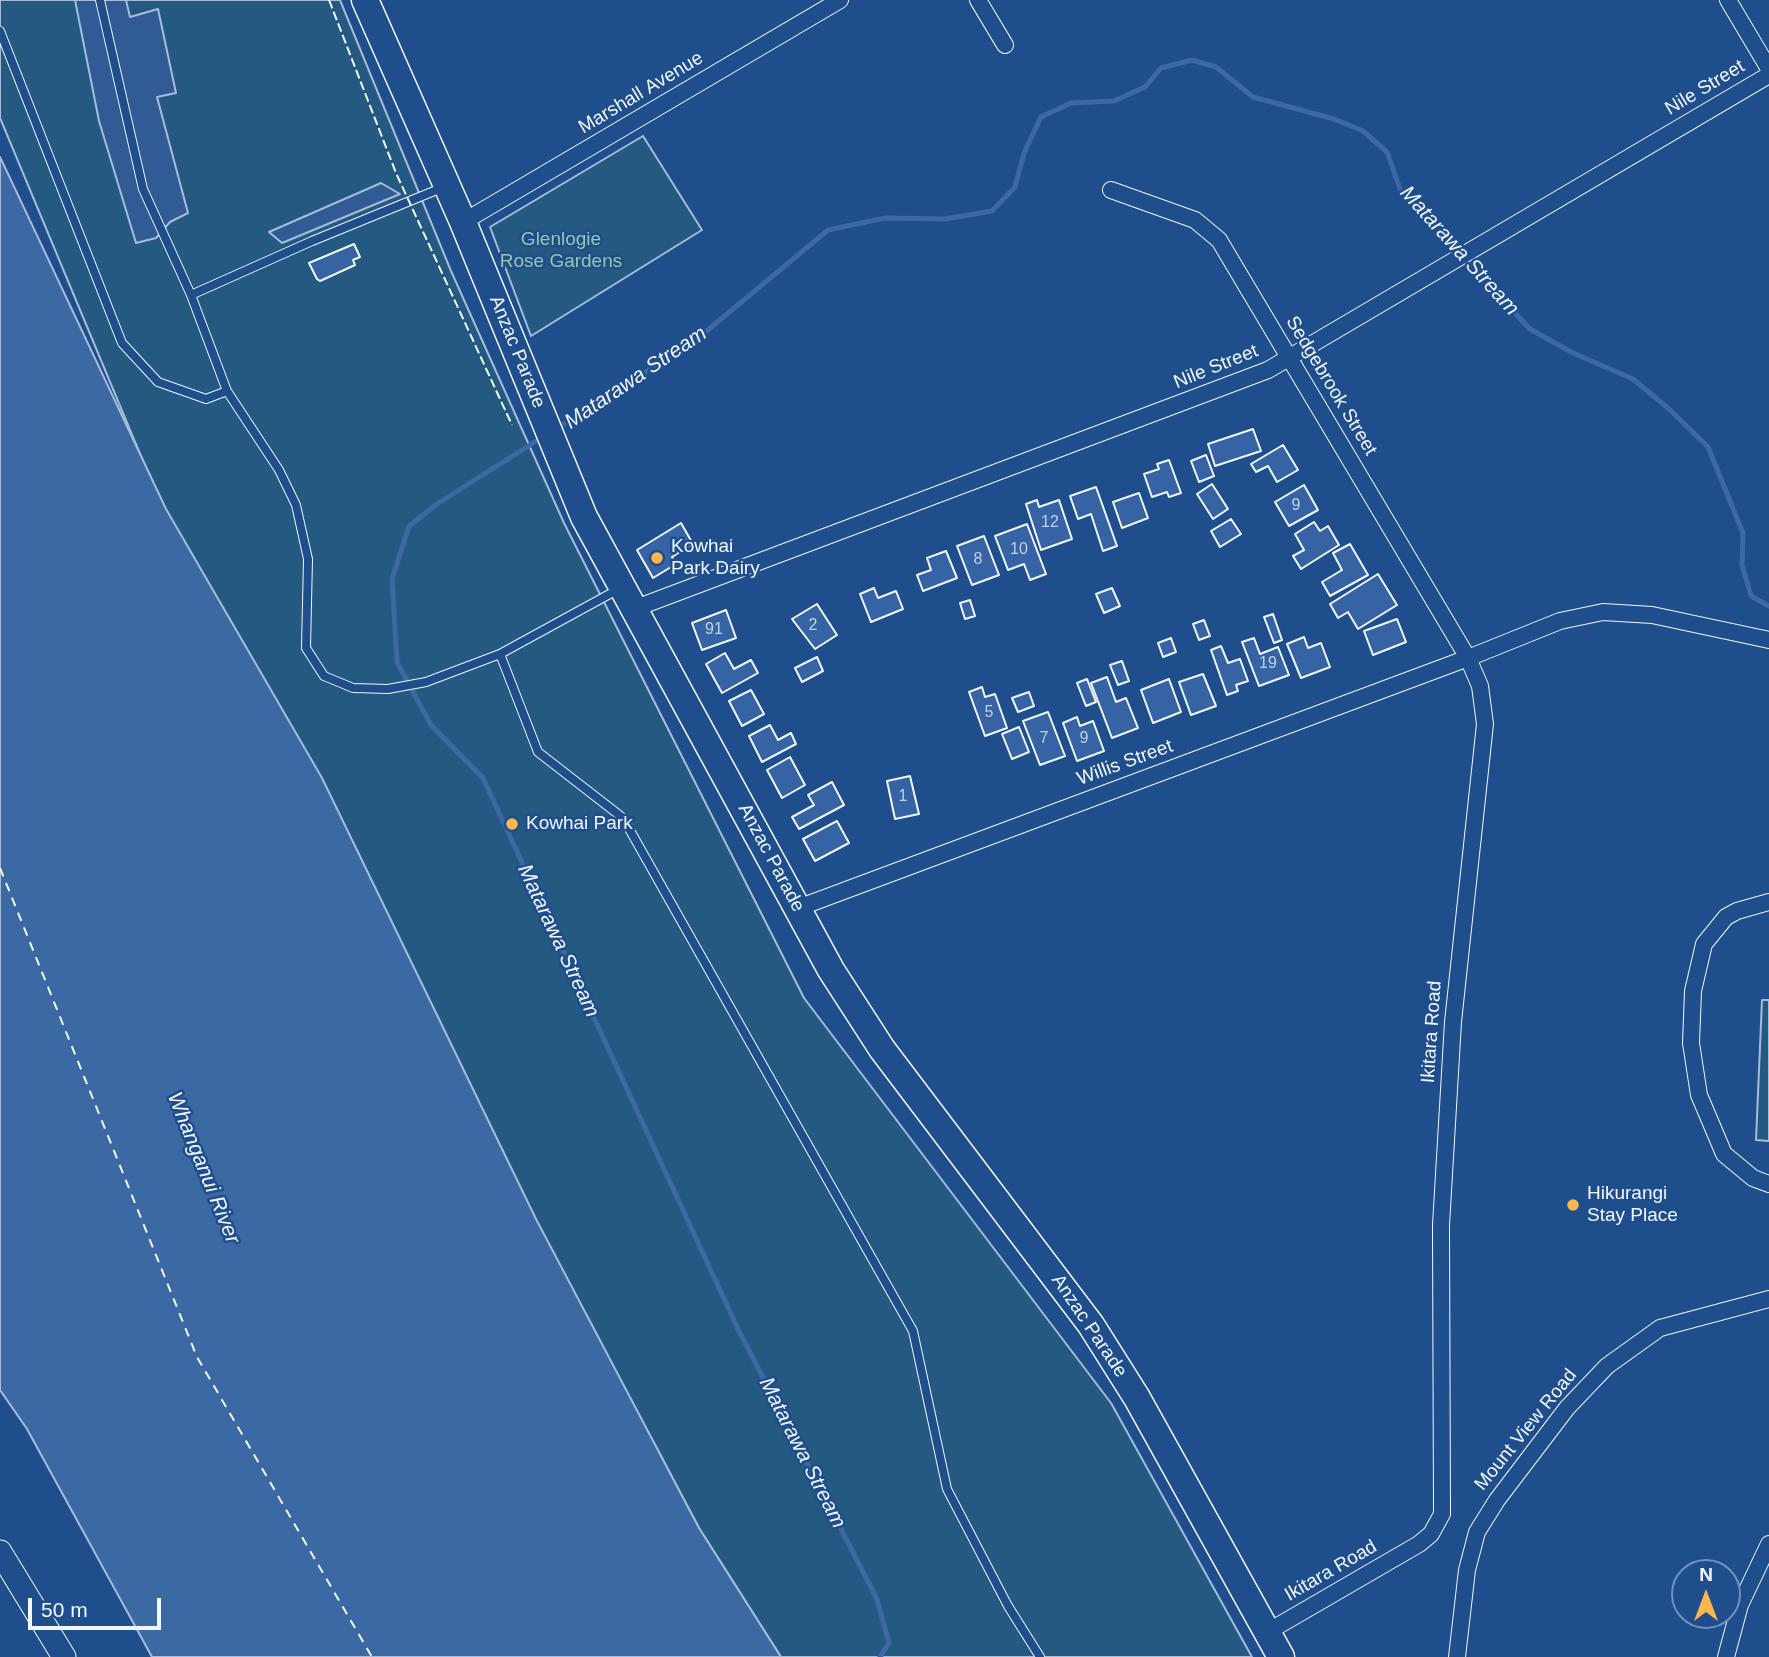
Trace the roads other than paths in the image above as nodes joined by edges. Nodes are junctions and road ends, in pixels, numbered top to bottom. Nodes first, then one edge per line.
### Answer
1 (100, 0) edge
2 (365, 0) edge
3 (840, 0) edge
4 (978, 0) edge
5 (1728, 0) edge
6 (0, 31) edge
7 (1005, 45) dead end
8 (1769, 69) edge
9 (1769, 75) edge
10 (446, 186) junction
11 (1111, 190) dead end
12 (463, 222) junction
13 (191, 295) junction
14 (1290, 358) junction
15 (226, 391) junction
16 (629, 597) junction
17 (1769, 639) edge
18 (500, 654) junction
19 (1468, 658) junction
20 (1769, 902) edge
21 (798, 908) junction
22 (1769, 1184) edge
23 (1769, 1299) edge
24 (1769, 1544) edge
25 (0, 1552) edge
26 (1269, 1631) junction
27 (64, 1657) edge
28 (1040, 1657) edge
29 (1281, 1657) edge
30 (1457, 1657) edge
31 (1726, 1657) edge

1 - 13 lane
2 - 10 main road, Anzac Parade
3 - 12 street, Marshall Avenue
4 - 7 street
5 - 8 street
6 - 15 lane
9 - 14 street, Nile Street
10 - 12 main road, Anzac Parade
10 - 13 lane
11 - 14 street, Sedgebrook Street
12 - 16 main road, Anzac Parade
13 - 15 lane
14 - 16 street, Nile Street
14 - 19 street, Sedgebrook Street
15 - 18 lane
16 - 18 lane
16 - 21 main road, Anzac Parade
17 - 19 street
18 - 28 lane
19 - 21 street, Willis Street
19 - 26 street, Ikitara Road
20 - 22 street
21 - 26 main road, Anzac Parade
23 - 30 street, Mount View Road
24 - 31 street
25 - 27 main road
26 - 29 main road, Anzac Parade

